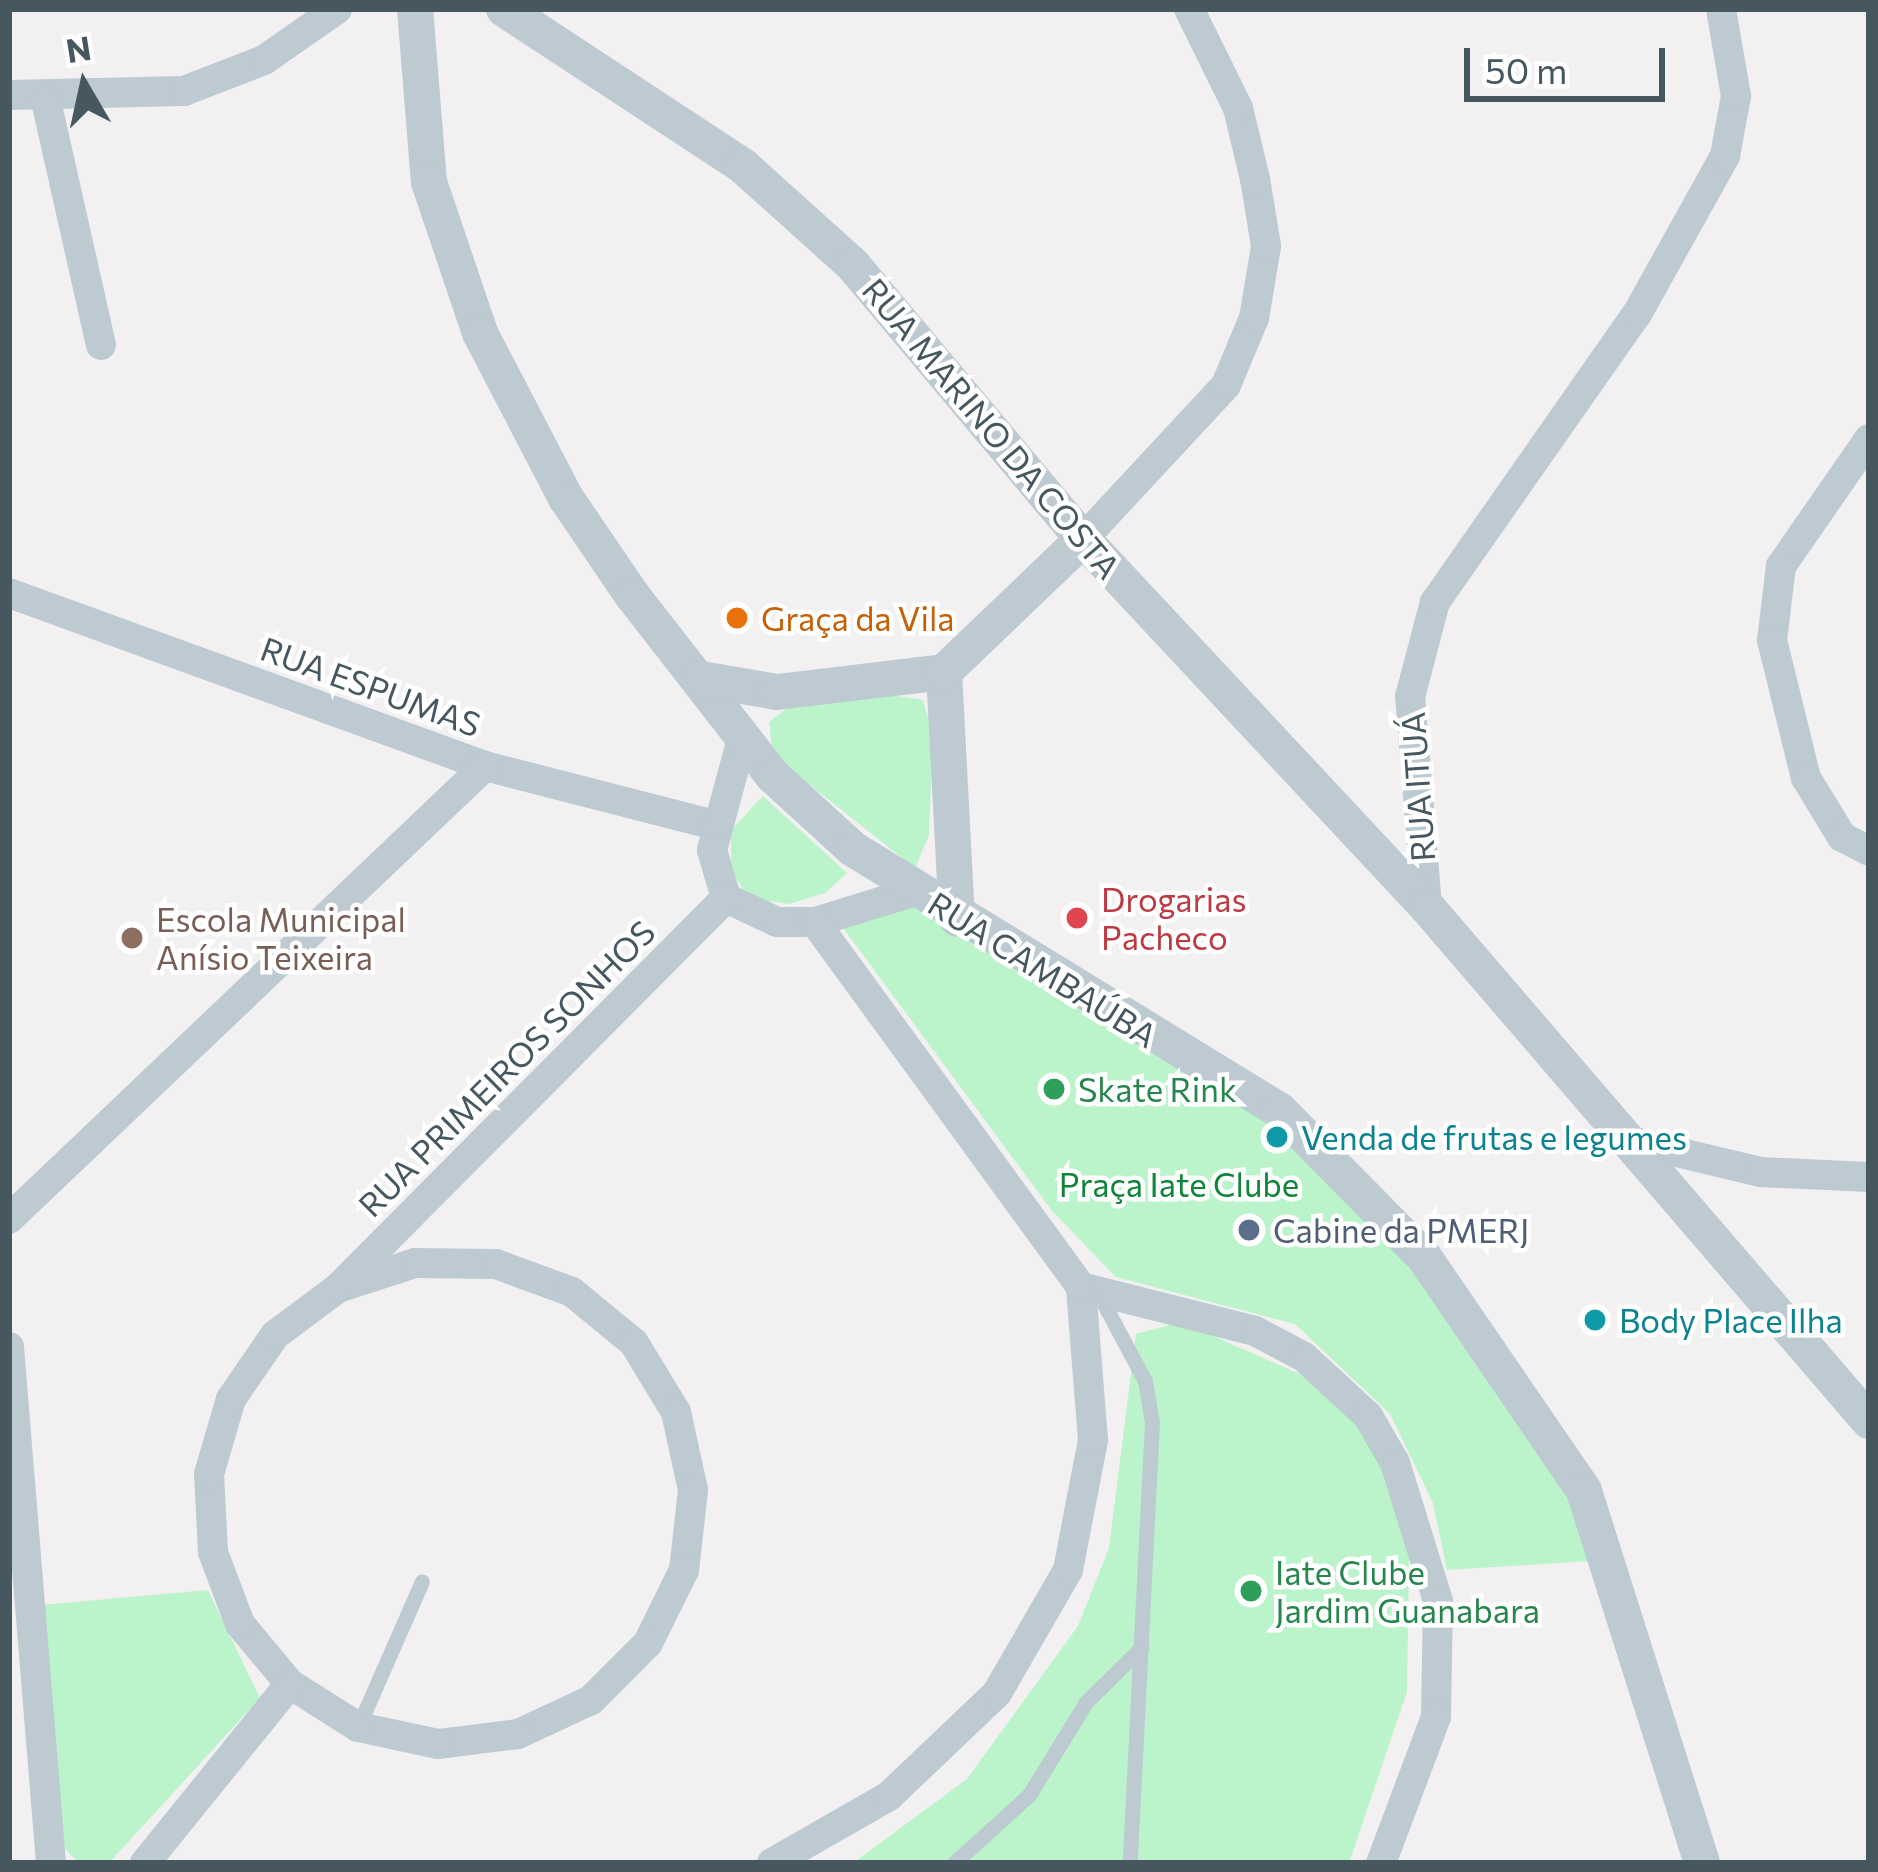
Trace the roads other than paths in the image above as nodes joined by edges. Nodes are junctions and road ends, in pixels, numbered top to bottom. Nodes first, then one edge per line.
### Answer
1 (399, 9) edge
2 (416, 9) edge
3 (504, 9) edge
4 (1190, 9) edge
5 (1721, 9) edge
6 (329, 14) edge
7 (416, 52) junction
8 (9, 95) edge
9 (46, 101) junction
10 (101, 344) dead end
11 (1869, 439) edge
12 (1082, 539) junction
13 (9, 593) edge
14 (944, 672) junction
15 (701, 679) junction
16 (777, 692) junction
17 (742, 739) junction
18 (485, 766) junction
19 (716, 825) junction
20 (1869, 850) edge
21 (945, 852) junction
22 (916, 891) junction
23 (726, 898) junction
24 (1427, 907) junction
25 (957, 919) junction
26 (815, 922) junction
27 (1622, 1139) junction
28 (1869, 1177) edge
29 (9, 1219) edge
30 (338, 1288) junction
31 (1088, 1288) junction
32 (9, 1347) edge
33 (1869, 1420) edge
34 (422, 1581) dead end
35 (1142, 1647) junction
36 (290, 1684) junction
37 (358, 1727) junction
38 (51, 1863) edge
39 (145, 1863) edge
40 (772, 1863) edge
41 (955, 1863) edge
42 (1130, 1863) edge
43 (1381, 1863) edge
44 (1702, 1863) edge

1 - 7 street, RUA CAMBAÚBA
2 - 7 street, RUA CAMBAÚBA
3 - 12 street, RUA MARINO DA COSTA
4 - 12 street
5 - 24 street, RUA ITUÁ
6 - 9 street
7 - 15 street, RUA CAMBAÚBA
8 - 9 street
9 - 10 street
11 - 20 street
12 - 14 street
12 - 24 street, RUA MARINO DA COSTA
13 - 18 street, RUA ESPUMAS
14 - 16 street
14 - 21 street
15 - 16 street
15 - 17 street, RUA CAMBAÚBA
16 - 17 street
17 - 19 street
17 - 22 street, RUA CAMBAÚBA
18 - 19 street, RUA ESPUMAS
18 - 29 street
19 - 23 street
21 - 22 street
21 - 25 street
22 - 25 street, RUA CAMBAÚBA
22 - 26 street
23 - 26 street
23 - 30 street, RUA PRIMEIROS SONHOS
24 - 27 street, RUA ITUÁ
25 - 44 street, RUA CAMBAÚBA
26 - 31 street
27 - 28 street
27 - 33 street, RUA ITUÁ
30 - 36 street, RUA PRIMEIROS SONHOS
30 - 37 street, RUA PRIMEIROS SONHOS
31 - 35 lane
31 - 40 street
31 - 43 street
32 - 38 street
34 - 37 lane
35 - 41 lane
35 - 42 lane
36 - 37 street, RUA PRIMEIROS SONHOS
36 - 39 street

